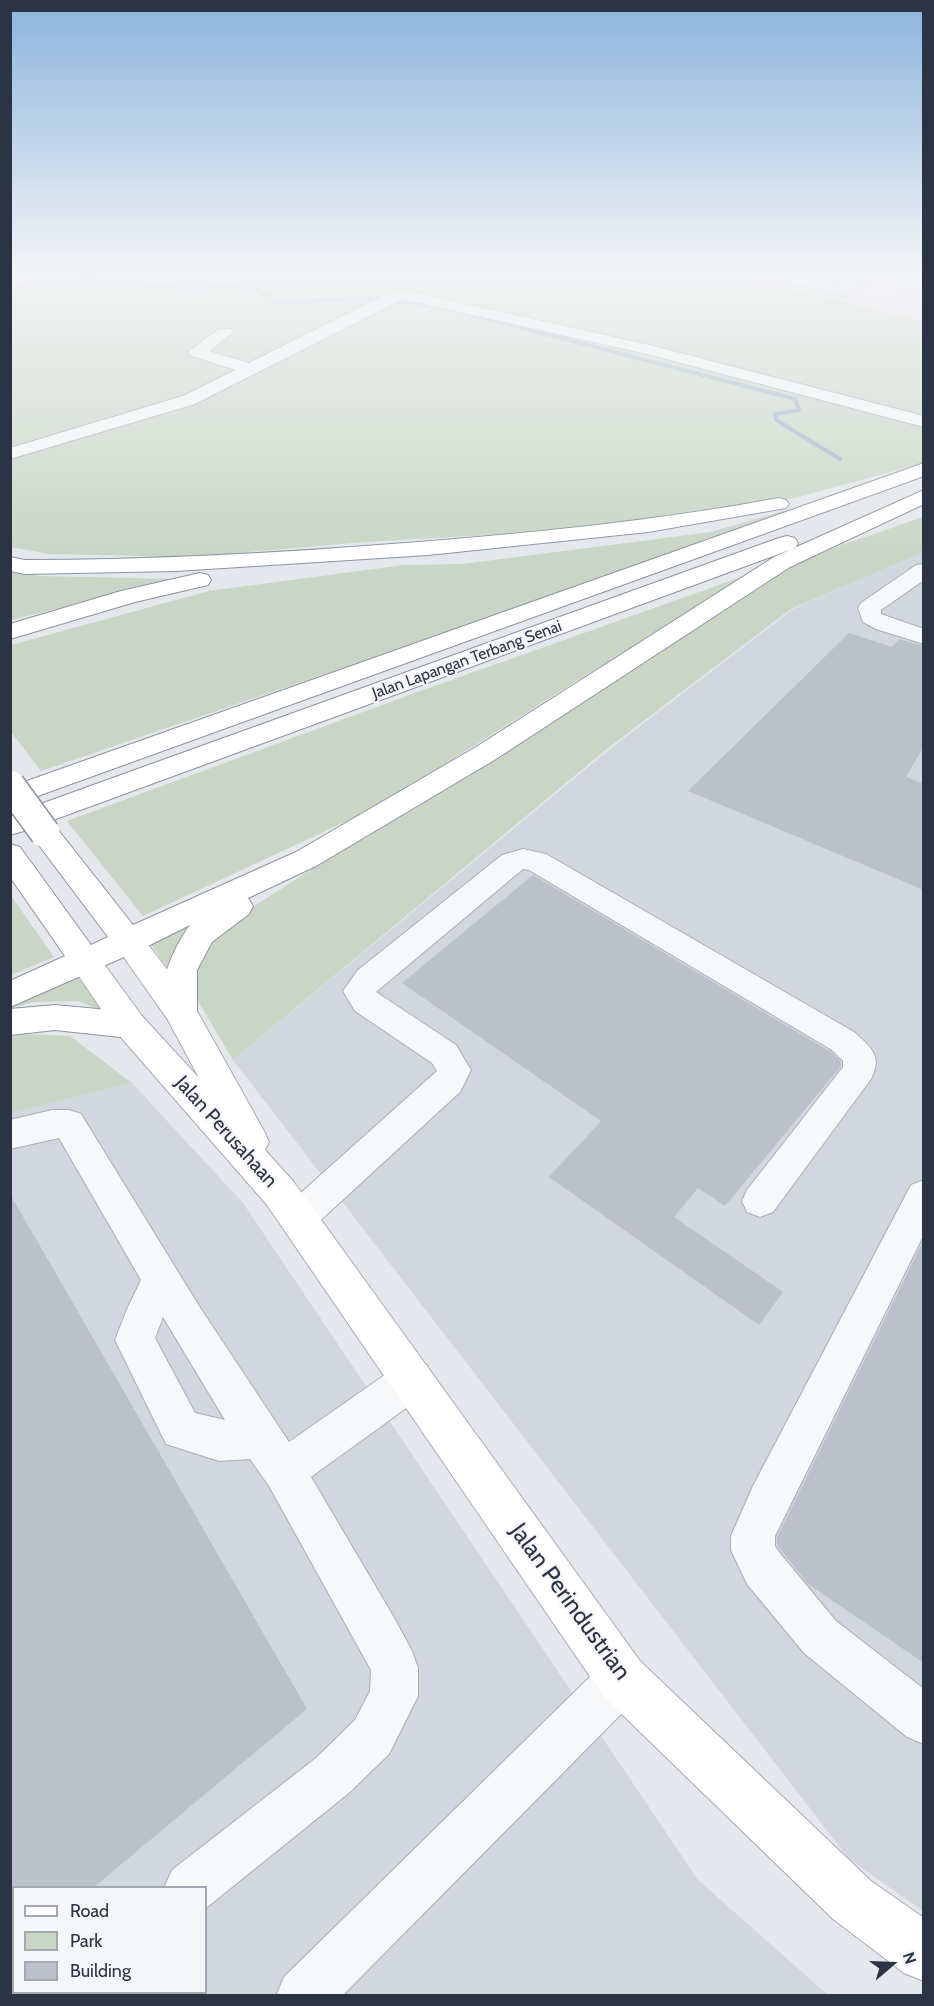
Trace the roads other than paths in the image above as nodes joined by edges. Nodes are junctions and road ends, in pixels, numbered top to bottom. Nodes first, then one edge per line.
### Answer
1 (242, 367) edge
2 (255, 367) edge
3 (712, 367) edge
4 (250, 369) junction
5 (924, 422) edge
6 (10, 454) edge
7 (924, 469) edge
8 (924, 494) edge
9 (356, 554) junction
10 (10, 564) edge
11 (924, 570) edge
12 (10, 632) edge
13 (924, 637) edge
14 (10, 785) edge
15 (10, 797) edge
16 (10, 826) edge
17 (10, 854) edge
18 (306, 859) junction
19 (129, 942) junction
20 (85, 961) junction
21 (10, 994) edge
22 (180, 1011) junction
23 (10, 1022) edge
24 (130, 1025) junction
25 (10, 1136) edge
26 (924, 1196) edge
27 (760, 1201) dead end
28 (289, 1205) junction
29 (162, 1279) junction
30 (413, 1379) junction
31 (258, 1435) junction
32 (284, 1471) junction
33 (622, 1678) junction
34 (924, 1720) edge
35 (191, 1886) edge
36 (924, 1953) edge
37 (303, 1995) edge

1 - 4 street
2 - 4 street
3 - 5 street
4 - 6 street
7 - 9 main road
7 - 15 main road, Jalan Lapangan Terbang Senai
8 - 16 main road, Jalan Lapangan Terbang Senai
8 - 18 main road
9 - 10 main road
9 - 12 main road
11 - 13 street
14 - 19 main road, Jalan Perusahaan, bridge
17 - 20 main road, Jalan Perusahaan
18 - 19 main road
18 - 22 main road
19 - 20 main road
19 - 22 main road, Jalan Perusahaan
20 - 21 main road
20 - 24 main road, Jalan Perusahaan
22 - 28 main road, Jalan Perusahaan
23 - 24 main road
24 - 28 main road, Jalan Perusahaan
25 - 29 street
26 - 34 street
27 - 28 street
28 - 30 main road, Jalan Perindustrian
29 - 31 street
29 - 31 street
30 - 32 street
30 - 33 main road, Jalan Perindustrian
31 - 32 street
32 - 35 street
33 - 36 main road, Jalan Perindustrian
33 - 37 street

